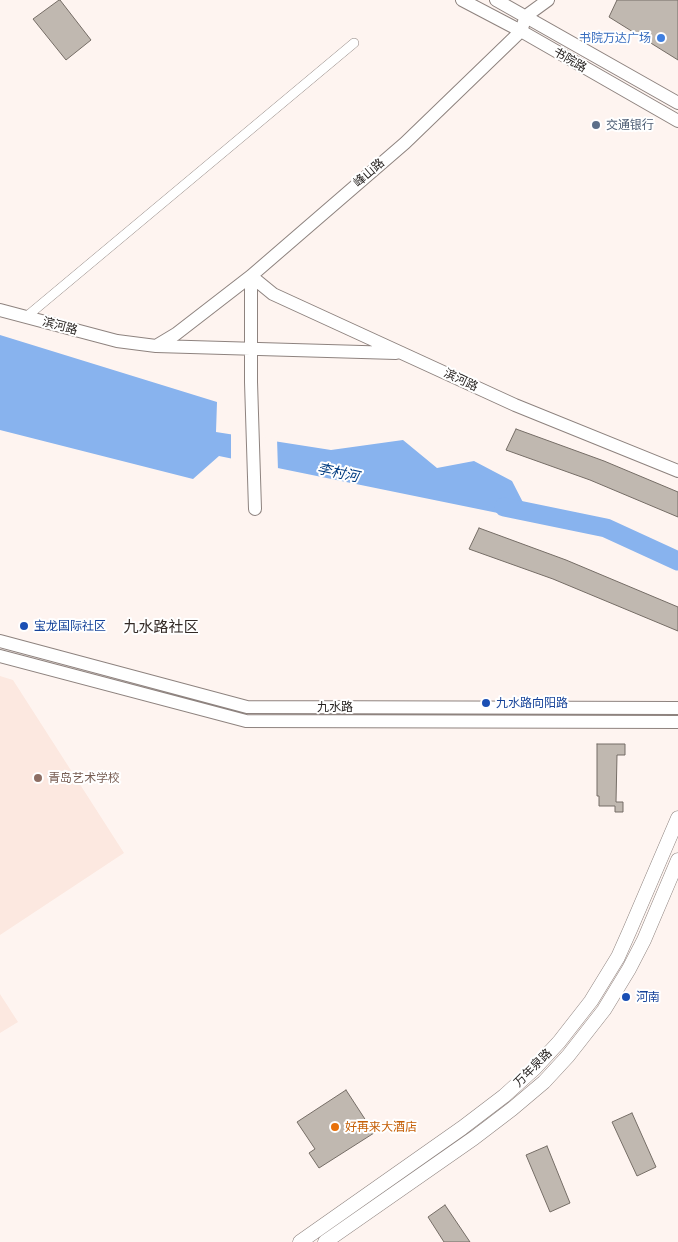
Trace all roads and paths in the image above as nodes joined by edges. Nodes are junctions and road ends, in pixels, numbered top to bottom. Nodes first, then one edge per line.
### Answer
1 (462, 0) edge
2 (496, 0) edge
3 (548, 0) edge
4 (526, 16) junction
5 (521, 31) junction
6 (354, 43) dead end
7 (678, 103) edge
8 (678, 121) edge
9 (251, 276) junction
10 (0, 310) edge
11 (26, 317) junction
12 (156, 346) junction
13 (251, 349) junction
14 (402, 354) junction
15 (678, 472) edge
16 (255, 510) dead end
17 (0, 641) edge
18 (0, 656) edge
19 (678, 708) edge
20 (678, 722) edge
21 (678, 818) edge
22 (678, 860) edge
23 (300, 1242) edge
24 (325, 1242) edge

1 - 5 main road, 书院路
2 - 4 main road, 书院路
3 - 4 main road
4 - 5 main road, 峰山路
4 - 7 main road, 书院路
5 - 8 main road, 书院路
5 - 9 main road, 峰山路
6 - 11 street
9 - 12 main road, 峰山路
9 - 13 main road
9 - 14 main road, 滨河路
10 - 11 main road, 滨河路
11 - 12 main road, 滨河路
12 - 13 main road, 滨河路
13 - 14 main road, 滨河路
13 - 16 main road
14 - 15 main road, 滨河路
17 - 19 main road, 九水路
18 - 20 main road, 九水路
21 - 23 main road, 万年泉路
22 - 24 main road, 万年泉路

